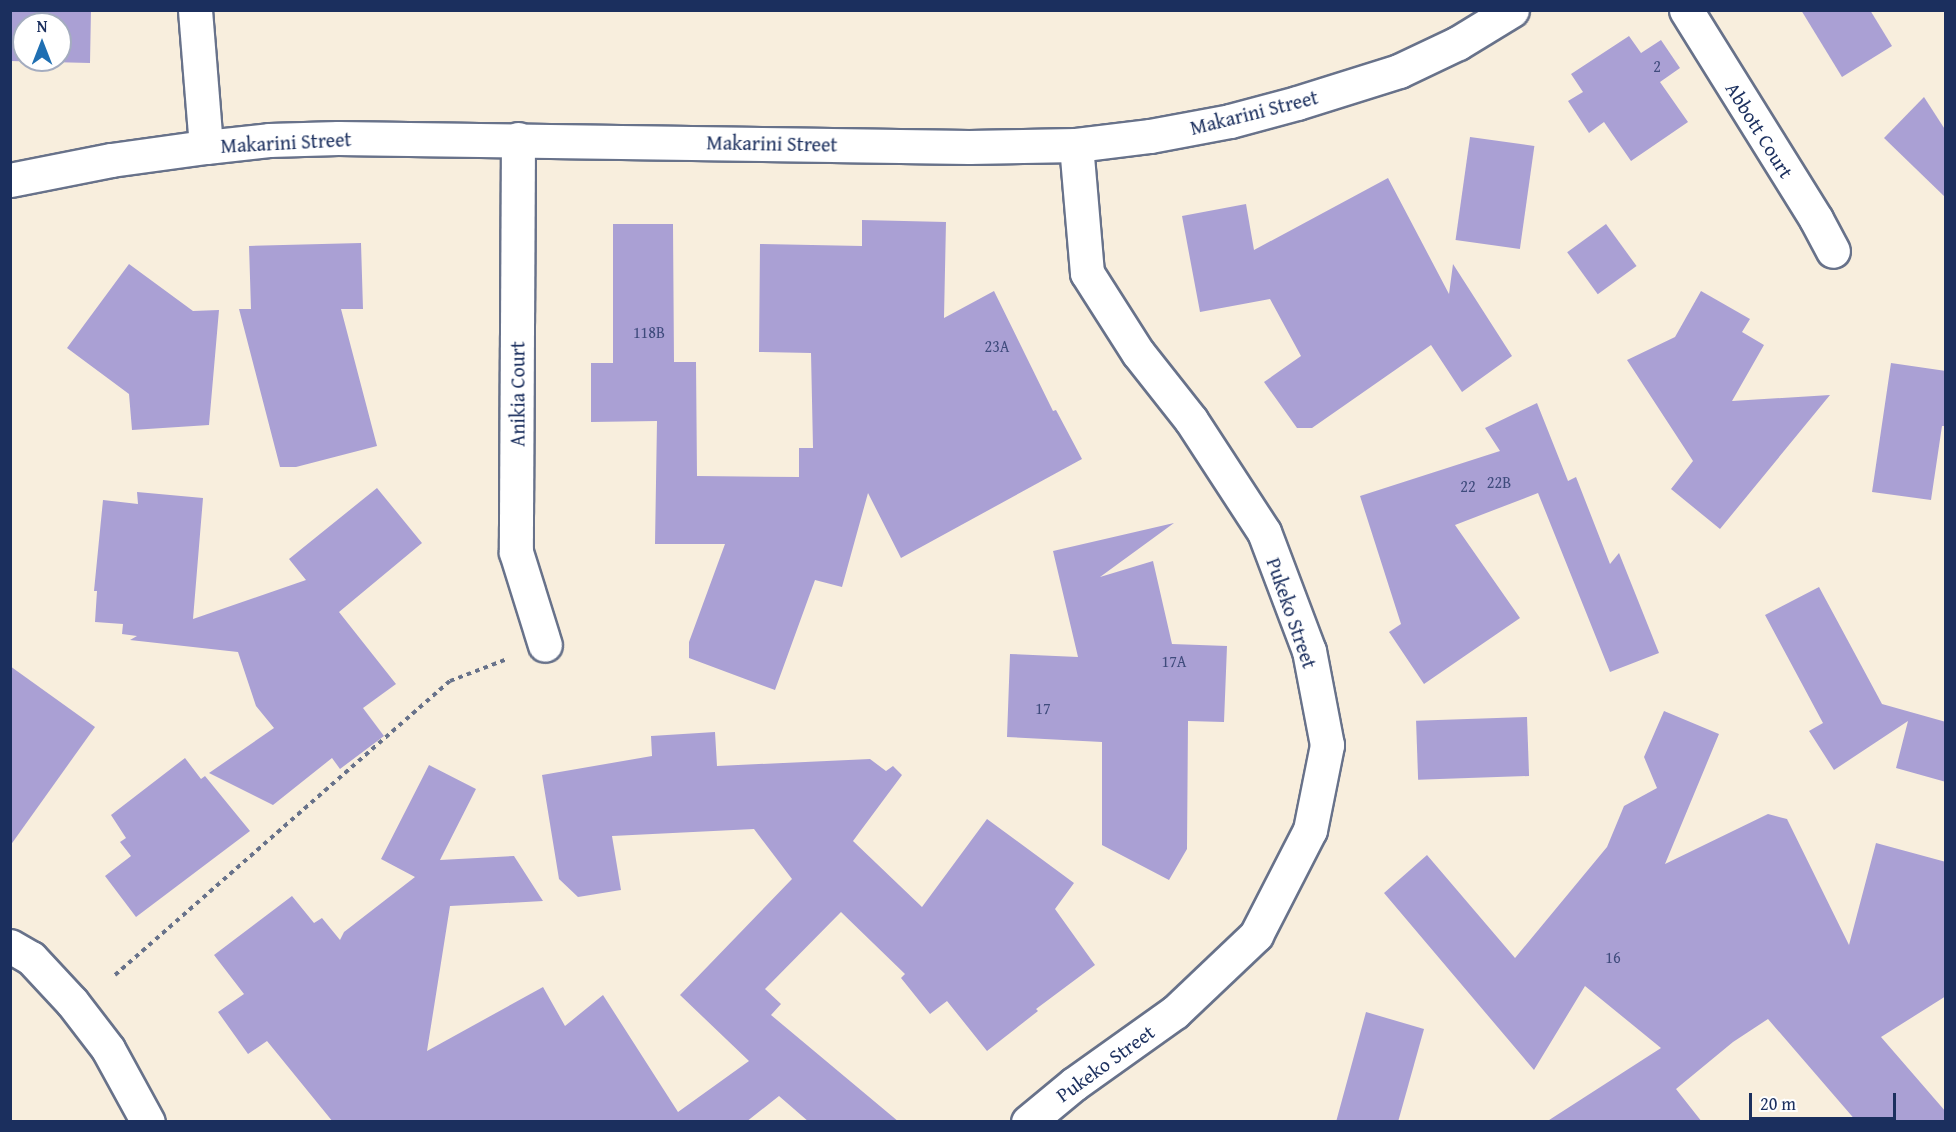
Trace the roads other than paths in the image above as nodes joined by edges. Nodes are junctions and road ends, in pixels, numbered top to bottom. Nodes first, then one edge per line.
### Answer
1 (195, 10) edge
2 (1512, 10) edge
3 (1686, 10) edge
4 (518, 139) junction
5 (1076, 145) junction
6 (206, 147) junction
7 (10, 180) edge
8 (1833, 251) dead end
9 (545, 645) road end
10 (10, 946) edge
11 (148, 1122) edge
12 (1028, 1122) edge

1 - 6 street
2 - 5 street, Makarini Street
3 - 8 street, Abbott Court
4 - 5 street, Makarini Street
4 - 6 street, Makarini Street
4 - 9 street, Anikia Court
5 - 12 street, Pukeko Street
6 - 7 street, Makarini Street
10 - 11 street

